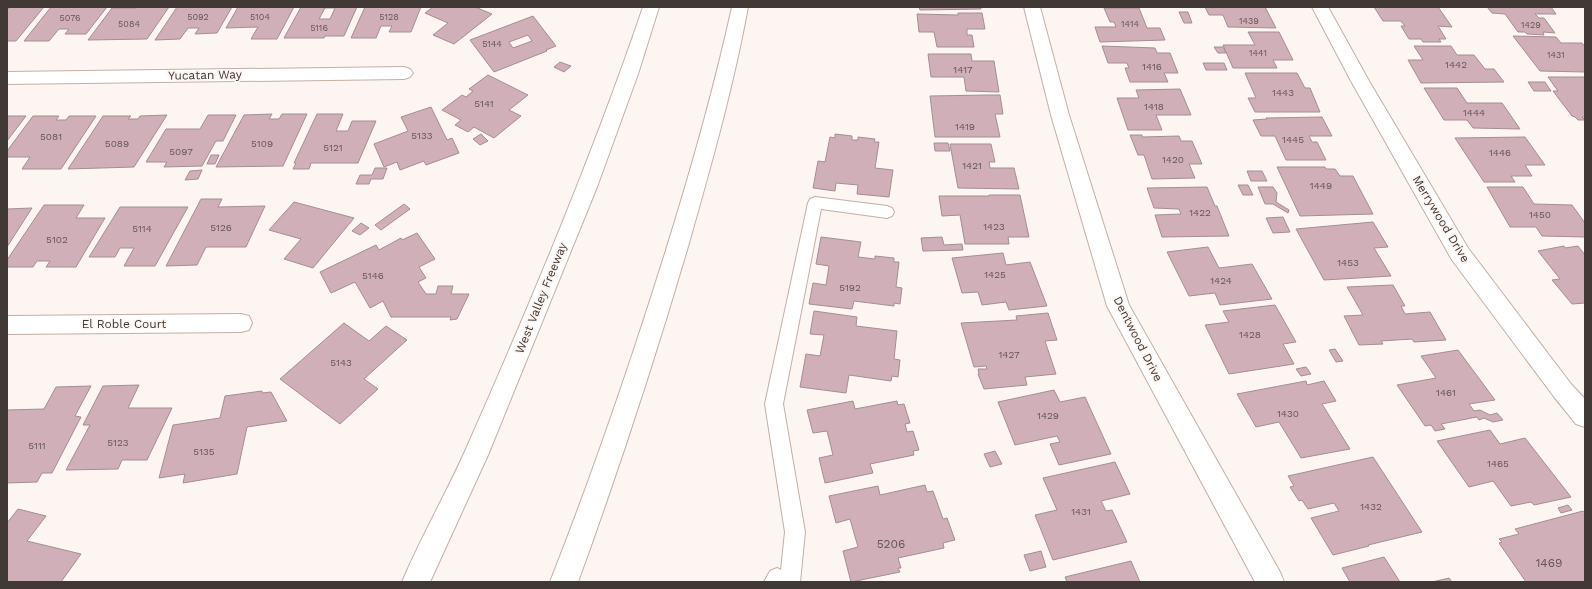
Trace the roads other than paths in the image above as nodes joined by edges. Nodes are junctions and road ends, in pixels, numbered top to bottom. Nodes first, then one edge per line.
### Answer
1 (651, 7) edge
2 (740, 7) edge
3 (1032, 7) edge
4 (1320, 7) edge
5 (404, 73) dead end
6 (7, 78) edge
7 (887, 212) dead end
8 (240, 324) dead end
9 (7, 325) edge
10 (1585, 416) edge
11 (416, 582) edge
12 (564, 582) edge
13 (774, 582) edge
14 (782, 582) edge
15 (790, 582) edge
16 (1270, 582) edge

1 - 11 main road, West Valley Freeway
2 - 12 main road
3 - 16 main road, Dentwood Drive
4 - 10 main road, Merrywood Drive
5 - 6 main road, Yucatan Way
7 - 15 lane
8 - 9 main road, El Roble Court
13 - 14 lane

